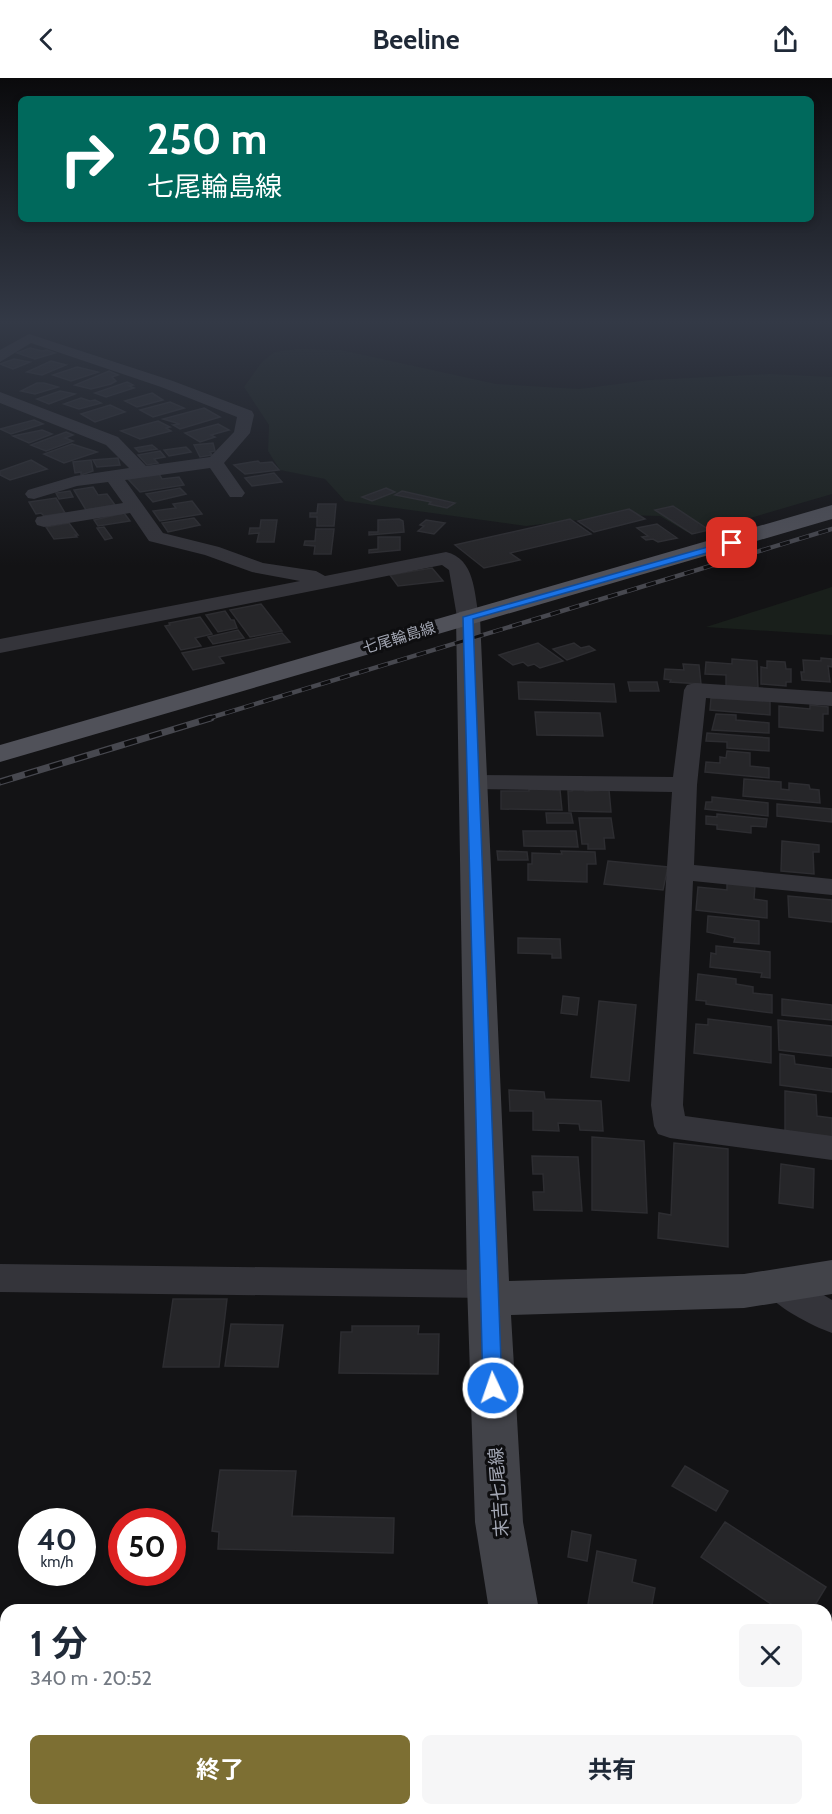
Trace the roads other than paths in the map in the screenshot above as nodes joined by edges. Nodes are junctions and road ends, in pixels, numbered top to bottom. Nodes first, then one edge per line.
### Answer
1 (20, 404) edge
2 (218, 404) edge
3 (215, 462) junction
4 (142, 472) junction
5 (113, 476) junction
6 (236, 493) dead end
7 (34, 494) dead end
8 (134, 507) junction
9 (832, 512) edge
10 (44, 521) dead end
11 (337, 580) junction
12 (468, 617) junction
13 (0, 646) edge
14 (832, 699) edge
15 (0, 754) edge
16 (474, 782) junction
17 (686, 785) junction
18 (681, 872) junction
19 (832, 887) edge
20 (832, 1148) edge
21 (832, 1277) edge
22 (0, 1278) edge
23 (779, 1286) junction
24 (488, 1291) junction
25 (832, 1318) edge
26 (513, 1604) edge

1 - 4 street
2 - 3 street
3 - 4 street
3 - 6 street
4 - 5 street
5 - 7 street
5 - 8 street
8 - 10 street
8 - 11 street
9 - 12 main road, 七尾輪島線
11 - 12 street
11 - 13 street
12 - 15 main road, 七尾輪島線
12 - 16 main road, 末吉七尾線
14 - 17 street
16 - 17 street
16 - 24 main road, 末吉七尾線
17 - 18 street
18 - 19 street
18 - 20 street
21 - 23 main road
22 - 24 street
23 - 24 main road
23 - 25 street
24 - 26 main road, 末吉七尾線

